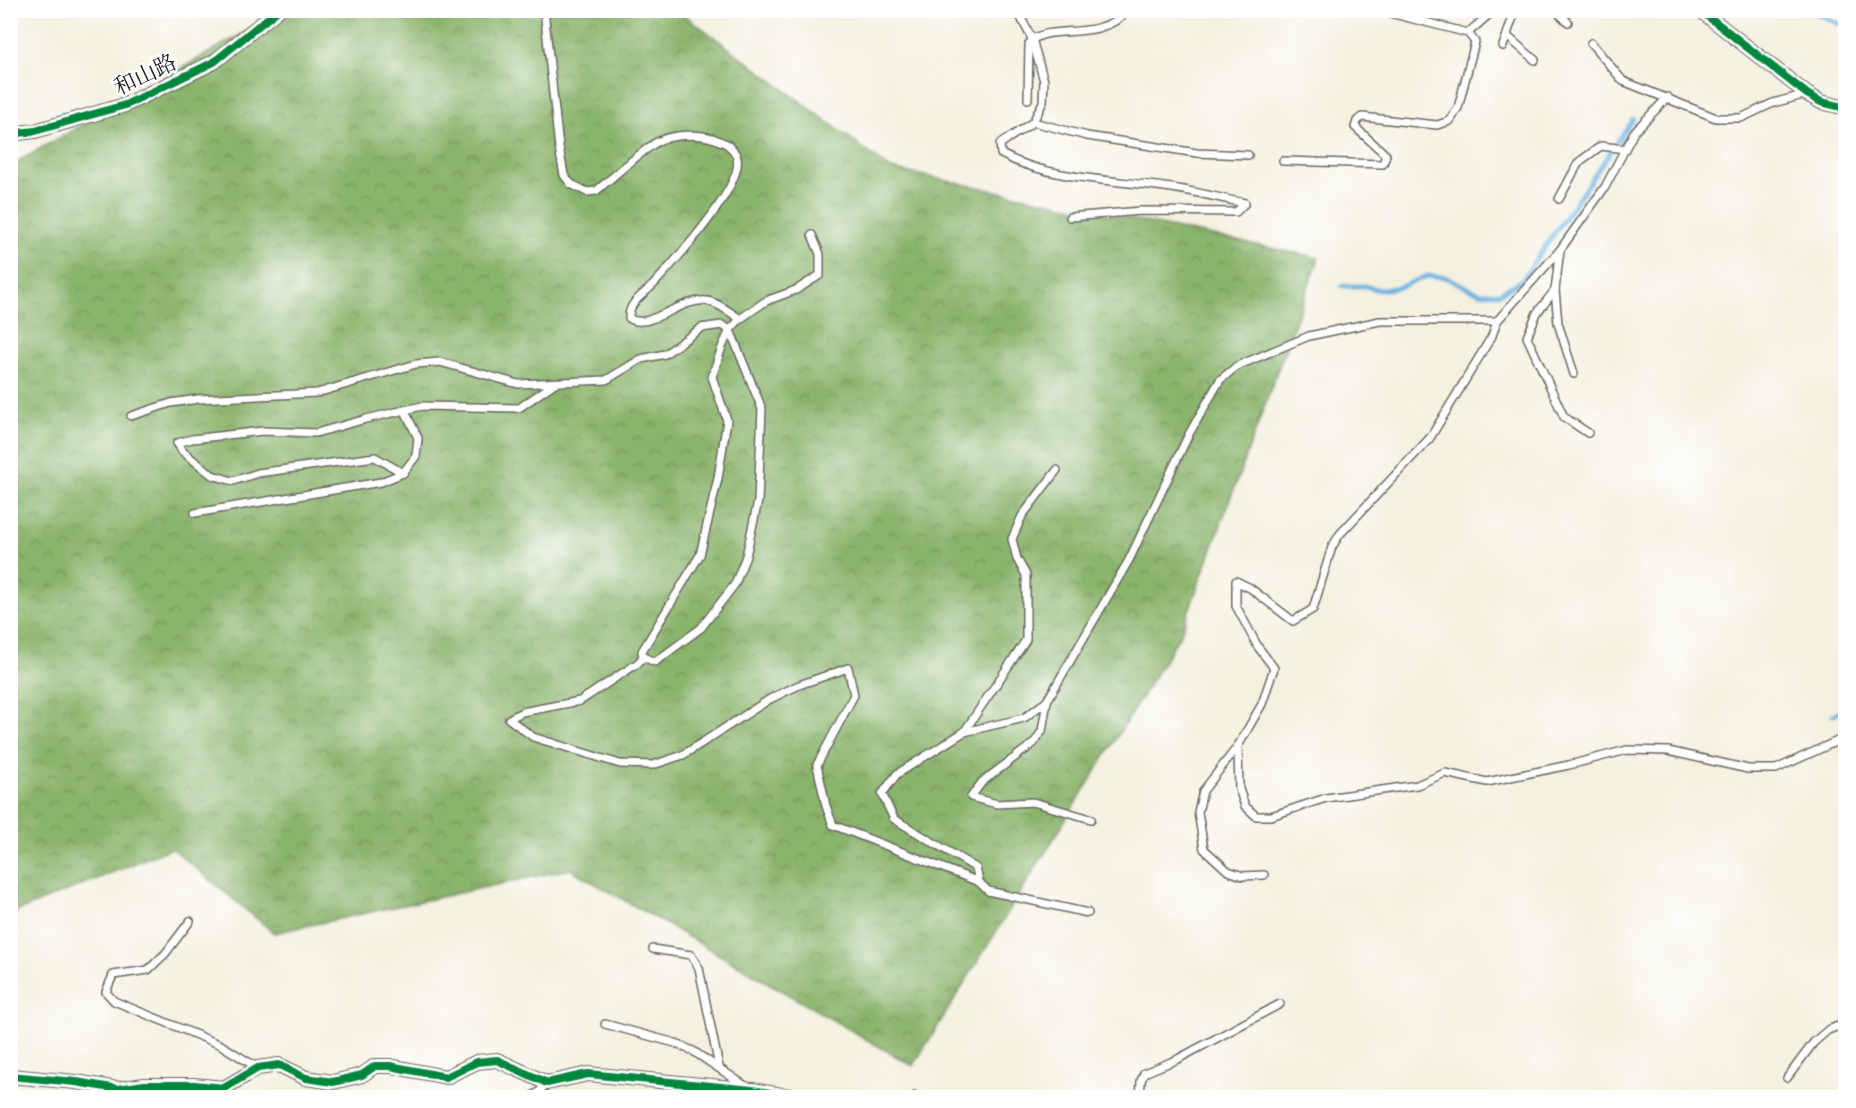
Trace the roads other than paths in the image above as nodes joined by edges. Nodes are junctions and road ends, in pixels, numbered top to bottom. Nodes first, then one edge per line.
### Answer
1 (278, 10) edge
2 (544, 10) edge
3 (1017, 10) edge
4 (1128, 10) edge
5 (1494, 10) edge
6 (1507, 10) edge
7 (1555, 10) edge
8 (1700, 10) edge
9 (1382, 11) edge
10 (1568, 22) dead end
11 (1468, 33) junction
12 (1507, 36) junction
13 (1032, 39) junction
14 (1591, 43) dead end
15 (1503, 46) dead end
16 (1535, 60) dead end
17 (1807, 94) junction
18 (1668, 97) junction
19 (1028, 99) dead end
20 (1845, 108) edge
21 (1034, 122) junction
22 (10, 134) edge
23 (1625, 149) junction
24 (1248, 155) dead end
25 (1283, 161) dead end
26 (1559, 199) dead end
27 (1070, 218) dead end
28 (812, 235) dead end
29 (1560, 250) junction
30 (1555, 290) junction
31 (740, 319) junction
32 (1497, 321) junction
33 (730, 330) junction
34 (1574, 374) dead end
35 (555, 383) junction
36 (404, 409) junction
37 (131, 416) dead end
38 (1588, 433) dead end
39 (1057, 470) dead end
40 (403, 473) junction
41 (195, 513) dead end
42 (644, 657) junction
43 (1047, 701) junction
44 (963, 732) junction
45 (1845, 737) edge
46 (1238, 746) junction
47 (1091, 819) dead end
48 (1264, 875) dead end
49 (979, 882) junction
50 (1088, 913) dead end
51 (190, 921) dead end
52 (653, 949) dead end
53 (1280, 1004) dead end
54 (1845, 1023) edge
55 (605, 1024) dead end
56 (719, 1067) junction
57 (258, 1068) junction
58 (10, 1076) edge
59 (1787, 1078) dead end
60 (547, 1083) junction
61 (144, 1085) junction
62 (752, 1090) junction
63 (220, 1093) edge
64 (114, 1098) edge
65 (528, 1098) edge
66 (801, 1098) edge
67 (1140, 1098) edge

1 - 22 street, 和山路
2 - 31 lane
3 - 13 lane
4 - 13 lane
5 - 11 lane
6 - 12 lane
7 - 10 lane
8 - 17 street
9 - 11 lane
11 - 25 lane
12 - 15 lane
12 - 16 lane
13 - 19 lane
13 - 21 lane
14 - 18 lane
17 - 18 lane
17 - 20 street
18 - 23 lane
21 - 24 lane
21 - 27 lane
23 - 26 lane
23 - 29 lane
28 - 31 lane
29 - 30 lane
29 - 32 lane
30 - 34 lane
30 - 38 lane
31 - 33 lane
32 - 43 lane
32 - 46 lane
33 - 35 lane
33 - 42 lane
33 - 42 lane
35 - 36 lane
35 - 37 lane
36 - 40 lane
36 - 40 lane
39 - 44 lane
40 - 41 lane
42 - 49 lane
43 - 44 lane
43 - 47 lane
44 - 49 lane
45 - 46 lane
46 - 48 lane
49 - 50 lane
51 - 57 lane
52 - 56 lane
53 - 67 lane
54 - 59 lane
55 - 56 lane
56 - 62 lane
57 - 60 street
57 - 63 street
58 - 61 street
60 - 62 street
60 - 65 lane
61 - 63 street
61 - 64 lane
62 - 66 street

